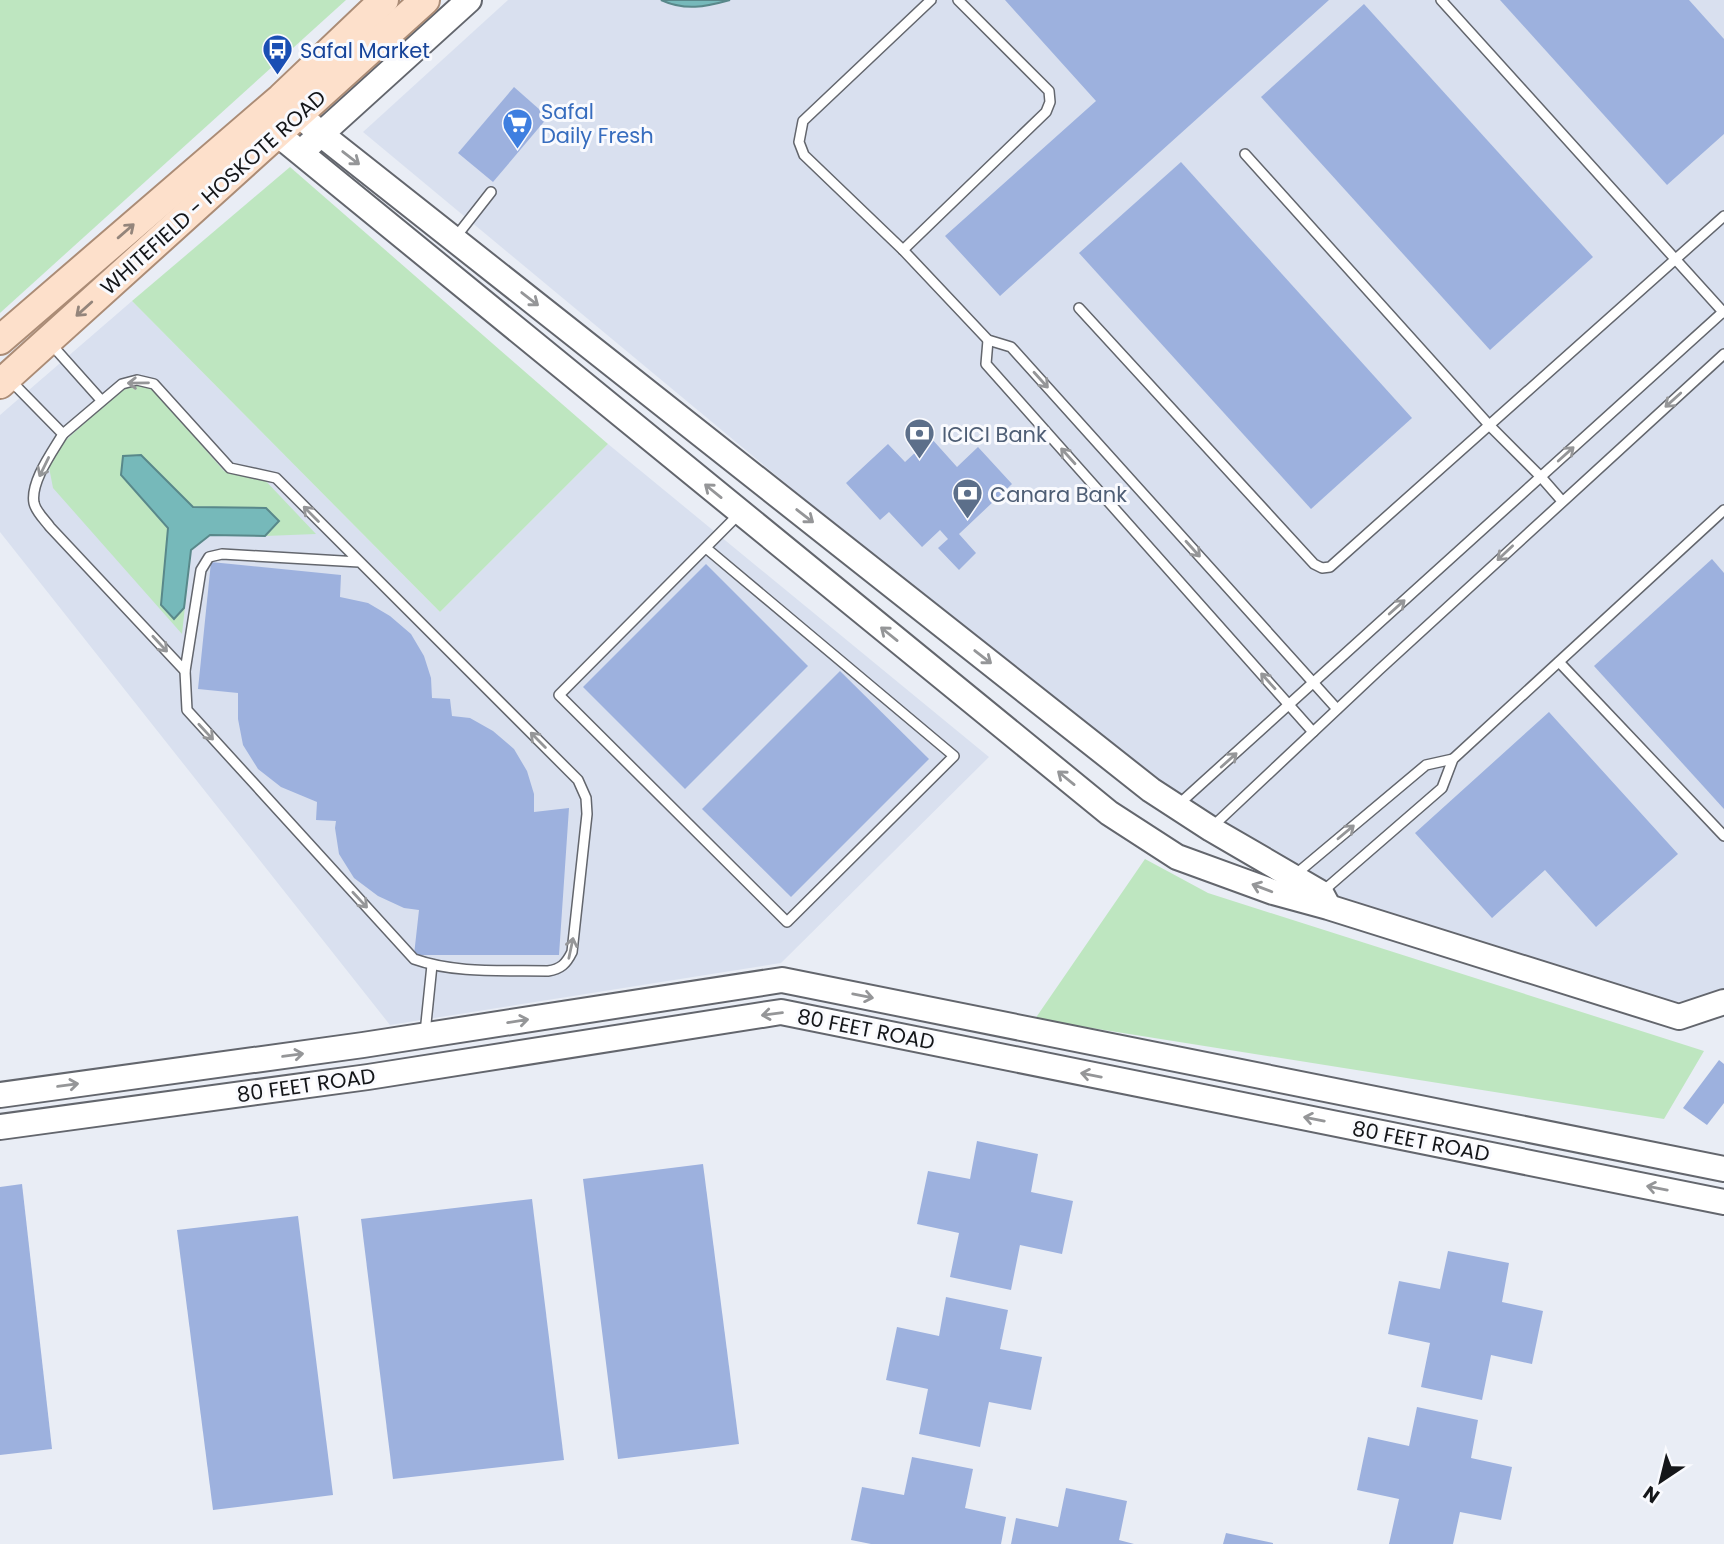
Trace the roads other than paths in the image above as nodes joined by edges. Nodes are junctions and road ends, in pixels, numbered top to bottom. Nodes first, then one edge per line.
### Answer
1 (384, 0) edge
2 (425, 0) edge
3 (470, 0) edge
4 (932, 0) edge
5 (958, 0) edge
6 (1441, 0) edge
7 (279, 116) junction
8 (322, 135) junction
9 (300, 153) junction
10 (1245, 155) dead end
11 (491, 192) dead end
12 (1724, 216) edge
13 (454, 240) junction
14 (903, 250) junction
15 (1675, 259) junction
16 (435, 265) junction
17 (1079, 308) dead end
18 (1724, 312) edge
19 (0, 340) edge
20 (988, 340) junction
21 (48, 341) junction
22 (1724, 354) edge
23 (4, 381) edge
24 (101, 400) junction
25 (1490, 426) junction
26 (63, 434) junction
27 (1541, 477) junction
28 (1562, 501) junction
29 (1724, 510) edge
30 (741, 513) junction
31 (706, 548) junction
32 (359, 562) junction
33 (1559, 662) junction
34 (185, 671) junction
35 (1314, 682) junction
36 (1290, 705) junction
37 (1337, 709) junction
38 (1313, 732) junction
39 (1453, 759) junction
40 (1178, 806) junction
41 (1211, 829) junction
42 (1724, 836) edge
43 (1293, 876) junction
44 (1324, 900) junction
45 (432, 965) junction
46 (1724, 1002) edge
47 (425, 1035) junction
48 (0, 1095) edge
49 (0, 1127) edge
50 (1724, 1169) edge
51 (1724, 1202) edge

1 - 7 main road, WHITEFIELD - HOSKOTE ROAD
2 - 7 main road, WHITEFIELD - HOSKOTE ROAD
3 - 8 street
4 - 14 lane
5 - 14 lane
6 - 15 lane
7 - 8 street
7 - 9 street
19 -> 7 main road, WHITEFIELD - HOSKOTE ROAD
7 -> 21 main road, WHITEFIELD - HOSKOTE ROAD
8 - 9 street
8 -> 13 street
9 - 16 street
10 - 25 lane
11 - 13 lane
12 - 15 lane
13 - 16 street
13 -> 40 street
14 - 20 lane
15 - 18 lane
15 - 25 lane
30 -> 16 street
17 - 25 lane
27 -> 18 lane
20 -> 35 lane
36 -> 20 lane
21 - 23 main road, WHITEFIELD - HOSKOTE ROAD
21 - 24 lane
22 -> 28 lane
23 - 26 lane
24 - 26 lane
32 -> 24 lane
25 - 27 lane
26 -> 34 lane
27 - 28 lane
35 -> 27 lane
28 -> 37 lane
29 - 33 lane
30 - 31 lane
44 -> 30 street
31 - 31 lane
32 - 34 lane
45 -> 32 lane
33 - 39 lane
33 - 42 lane
34 -> 45 lane
35 - 36 lane
35 - 37 lane
36 - 38 lane
40 -> 36 lane
37 - 38 lane
38 - 41 lane
43 -> 39 lane
39 - 44 lane
40 - 41 street
41 - 43 street
43 - 44 street
44 - 46 street
45 - 47 lane
48 -> 47 street, 80 FEET ROAD
47 -> 50 street, 80 FEET ROAD
51 -> 49 street, 80 FEET ROAD

